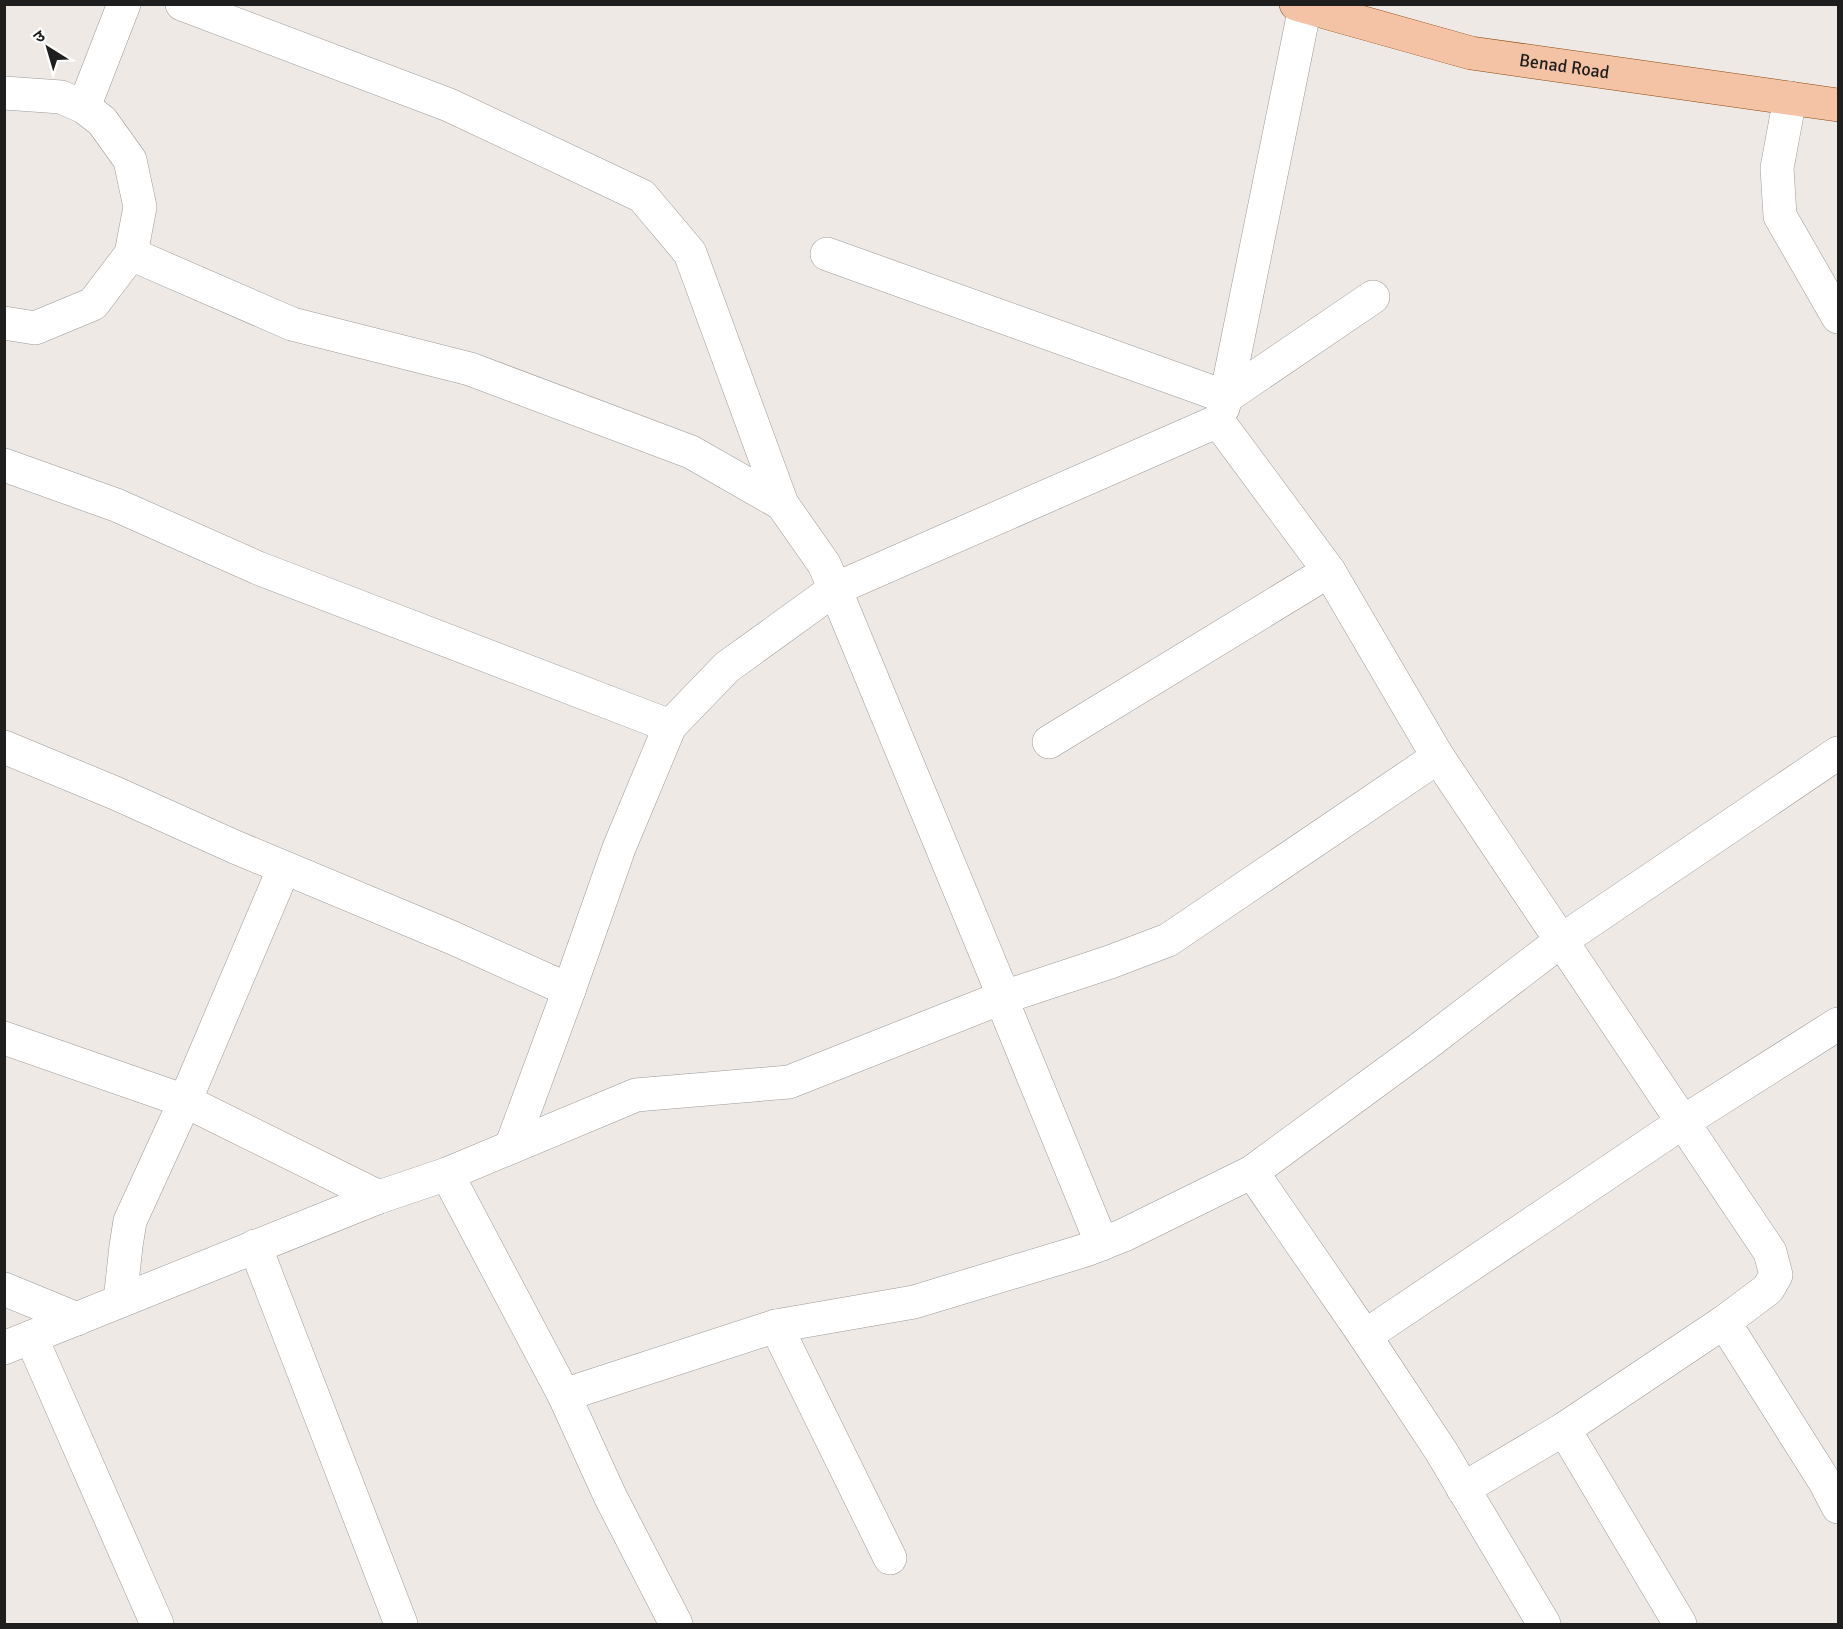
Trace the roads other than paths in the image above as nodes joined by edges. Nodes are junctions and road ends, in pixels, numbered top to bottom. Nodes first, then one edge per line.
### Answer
1 (124, 4) edge
2 (182, 4) edge
3 (1300, 6) edge
4 (4, 93) edge
5 (1790, 98) junction
6 (1839, 105) edge
7 (84, 107) junction
8 (131, 254) junction
9 (827, 254) dead end
10 (1373, 297) dead end
11 (1839, 317) edge
12 (4, 323) edge
13 (1222, 409) junction
14 (4, 465) edge
15 (782, 504) junction
16 (1329, 571) junction
17 (835, 589) junction
18 (670, 726) junction
19 (1049, 742) dead end
20 (4, 747) edge
21 (1839, 753) edge
22 (1438, 757) junction
23 (284, 868) junction
24 (1562, 940) junction
25 (569, 990) junction
26 (1002, 998) junction
27 (1839, 1024) edge
28 (4, 1038) edge
29 (185, 1101) junction
30 (1683, 1122) junction
31 (511, 1147) junction
32 (1252, 1172) junction
33 (447, 1174) junction
34 (379, 1197) junction
35 (1102, 1244) junction
36 (255, 1246) junction
37 (4, 1288) edge
38 (120, 1301) junction
39 (77, 1319) junction
40 (1724, 1322) junction
41 (776, 1326) junction
42 (1365, 1336) junction
43 (18, 1343) edge
44 (564, 1395) junction
45 (1564, 1429) junction
46 (1463, 1489) junction
47 (1839, 1507) edge
48 (890, 1558) dead end
49 (1535, 1621) edge
50 (157, 1624) edge
51 (401, 1624) edge
52 (676, 1624) edge
53 (1680, 1624) edge

1 - 7 street
2 - 15 street
3 - 5 main road, Benad Road
3 - 13 street
4 - 7 street
5 - 6 main road, Benad Road
5 - 11 street
7 - 8 street
8 - 12 street
8 - 15 street
9 - 13 street
10 - 13 street
13 - 16 street
13 - 17 street
14 - 18 street
15 - 17 street
16 - 19 street
16 - 22 street
17 - 18 street
17 - 26 street
18 - 25 street
20 - 23 street
21 - 24 street
22 - 24 street
22 - 26 street
23 - 25 street
23 - 29 street
24 - 30 street
24 - 32 street
25 - 31 street
26 - 31 street
26 - 35 street
27 - 30 street
28 - 29 street
29 - 34 street
29 - 38 street
30 - 40 street
30 - 42 street
31 - 33 street
32 - 35 street
32 - 42 street
33 - 34 street
33 - 44 street
34 - 36 street
35 - 41 street
36 - 38 street
36 - 51 street
37 - 39 street
38 - 39 street
39 - 43 street
40 - 45 street
40 - 47 street
41 - 44 street
41 - 48 street
42 - 46 street
43 - 50 street
44 - 52 street
45 - 46 street
45 - 53 street
46 - 49 street

